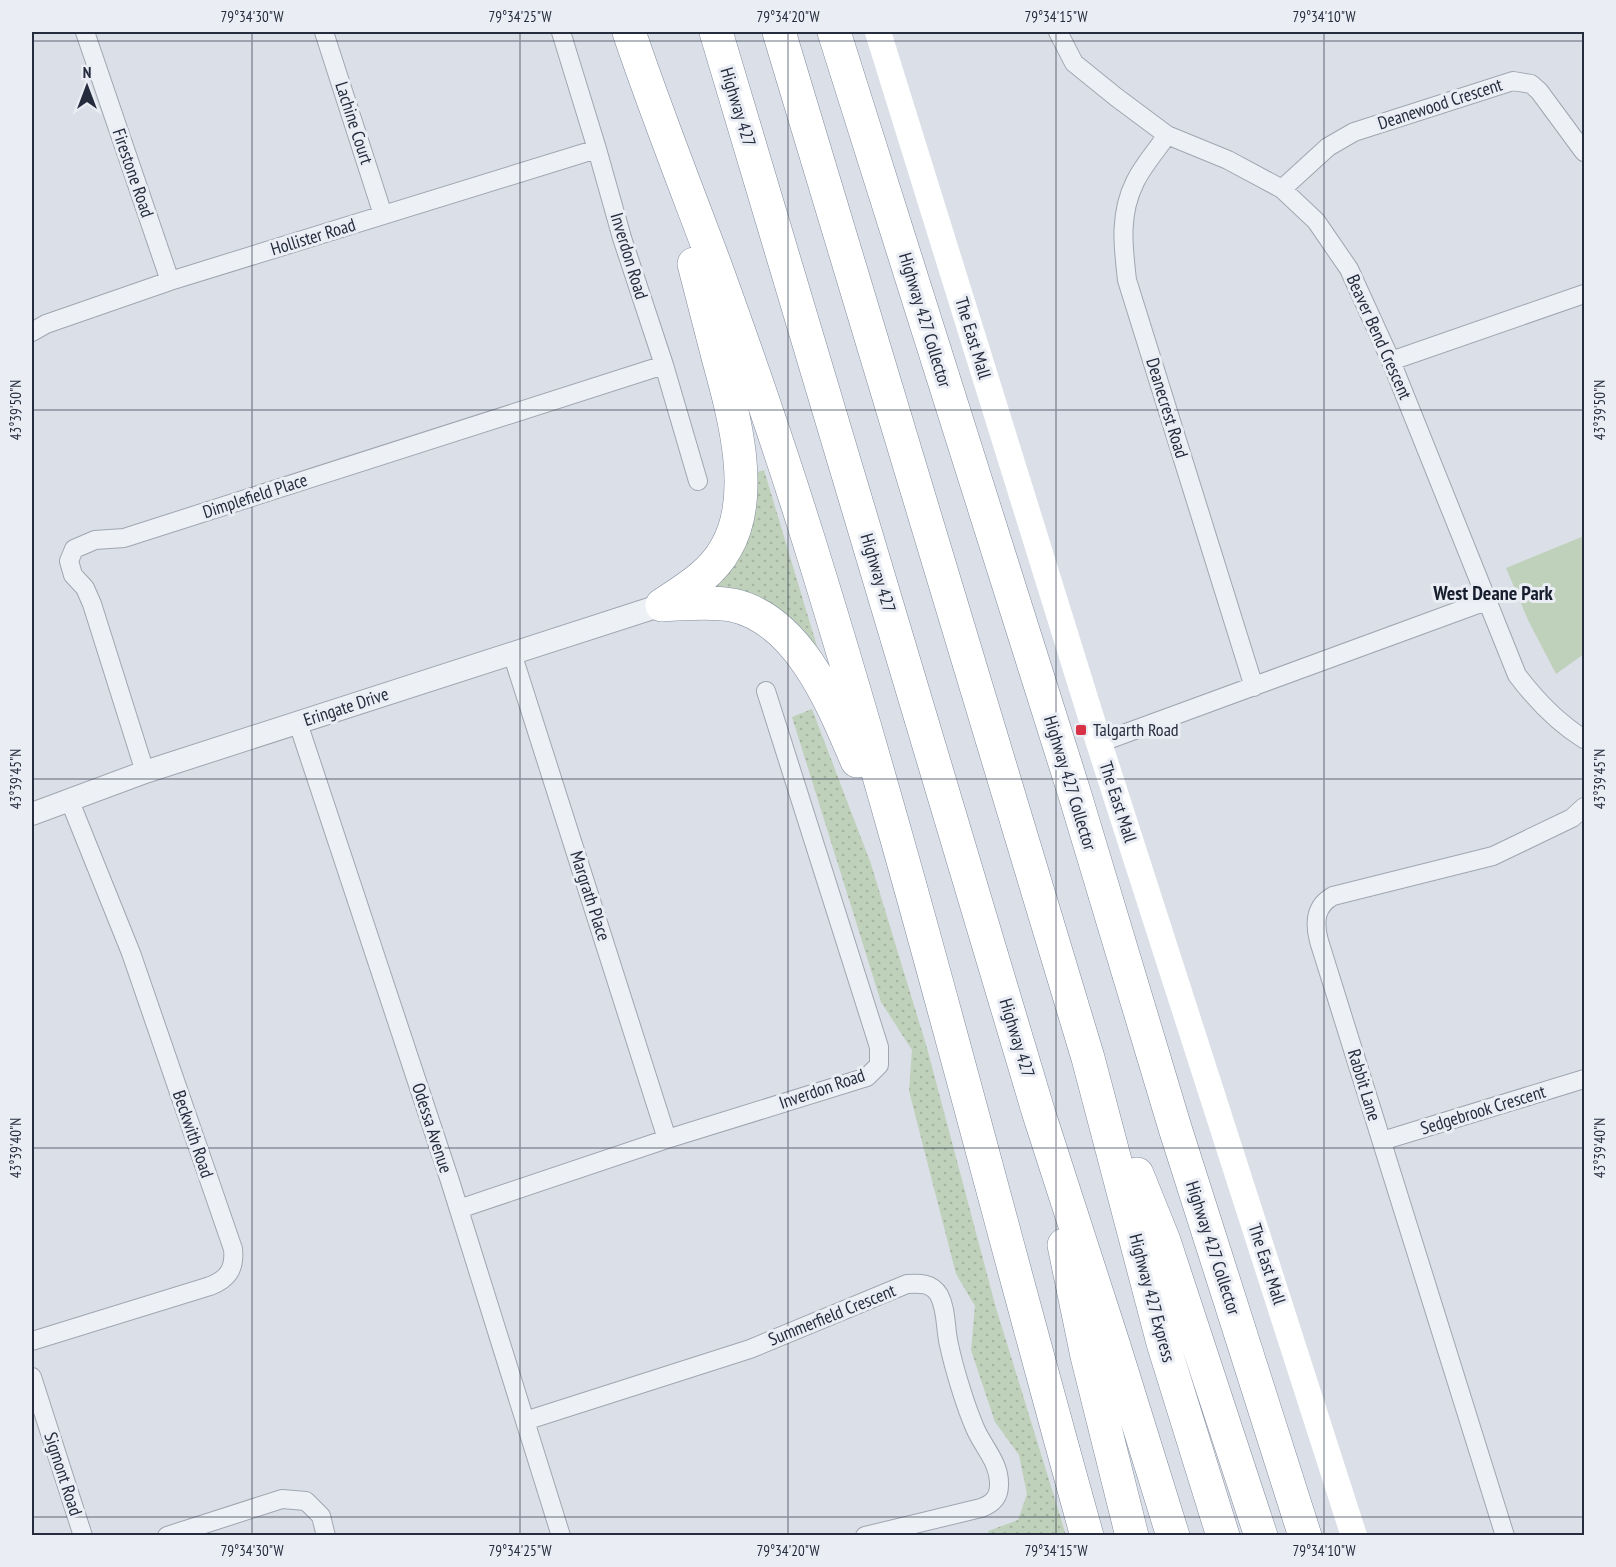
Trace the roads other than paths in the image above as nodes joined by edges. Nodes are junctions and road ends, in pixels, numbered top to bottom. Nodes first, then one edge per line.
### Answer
1 (85, 32) edge
2 (324, 32) edge
3 (561, 32) edge
4 (630, 32) edge
5 (716, 32) edge
6 (779, 32) edge
7 (834, 32) edge
8 (878, 32) edge
9 (1058, 32) edge
10 (651, 97) junction
11 (1167, 135) junction
12 (597, 149) junction
13 (1584, 152) edge
14 (1282, 189) junction
15 (383, 215) junction
16 (170, 281) junction
17 (1584, 294) edge
18 (32, 332) edge
19 (1391, 361) junction
20 (664, 365) junction
21 (698, 481) dead end
22 (1486, 601) junction
23 (662, 604) junction
24 (512, 653) junction
25 (1254, 687) junction
26 (766, 691) dead end
27 (298, 723) junction
28 (1584, 739) edge
29 (1099, 743) junction
30 (145, 772) junction
31 (69, 799) junction
32 (1584, 807) edge
33 (32, 814) edge
34 (925, 941) junction
35 (1088, 1058) junction
36 (1584, 1079) edge
37 (1039, 1114) junction
38 (668, 1139) junction
39 (1382, 1142) junction
40 (459, 1209) junction
41 (32, 1341) edge
42 (32, 1377) edge
43 (525, 1421) junction
44 (83, 1536) edge
45 (167, 1536) edge
46 (326, 1536) edge
47 (561, 1536) edge
48 (865, 1536) edge
49 (1087, 1536) edge
50 (1132, 1536) edge
51 (1173, 1536) edge
52 (1223, 1536) edge
53 (1261, 1536) edge
54 (1305, 1536) edge
55 (1354, 1536) edge
56 (1505, 1536) edge

1 - 16 street, Firestone Road
2 - 15 street, Lachine Court
3 - 12 street, Inverdon Road
4 - 10 highway
5 - 37 highway, Highway 427
6 - 35 highway
7 - 54 highway, Highway 427 Collector
8 - 29 main road, The East Mall
9 - 11 street, Beaver Bend Crescent
10 - 23 highway
10 - 34 highway
11 - 14 street, Beaver Bend Crescent
11 - 25 street, Deanecrest Road
12 - 15 street, Hollister Road
12 - 20 street, Inverdon Road
13 - 14 street, Deanewood Crescent
14 - 19 street, Beaver Bend Crescent
15 - 16 street, Hollister Road
16 - 18 street, Hollister Road
17 - 19 street
19 - 22 street, Beaver Bend Crescent
20 - 21 street, Inverdon Road
20 - 30 street, Dimplefield Place
22 - 25 street
22 - 28 street, Beaver Bend Crescent
23 - 24 street, Eringate Drive
23 - 34 highway
24 - 27 street, Eringate Drive
24 - 38 street, Margrath Place
25 - 29 street
26 - 38 street, Inverdon Road
27 - 30 street, Eringate Drive
27 - 40 street, Odessa Avenue
29 - 55 main road, The East Mall
30 - 31 street, Eringate Drive
31 - 33 street, Eringate Drive
31 - 41 street, Beckwith Road
32 - 39 street, Rabbit Lane
34 - 49 highway
35 - 52 highway, Highway 427 Express
35 - 53 highway
36 - 39 street, Sedgebrook Crescent
37 - 50 highway
37 - 51 highway
38 - 40 street, Inverdon Road
39 - 56 street, Rabbit Lane
40 - 43 street, Odessa Avenue
42 - 44 street, Sigmont Road
43 - 47 street, Odessa Avenue
43 - 48 street, Summerfield Crescent
45 - 46 street

